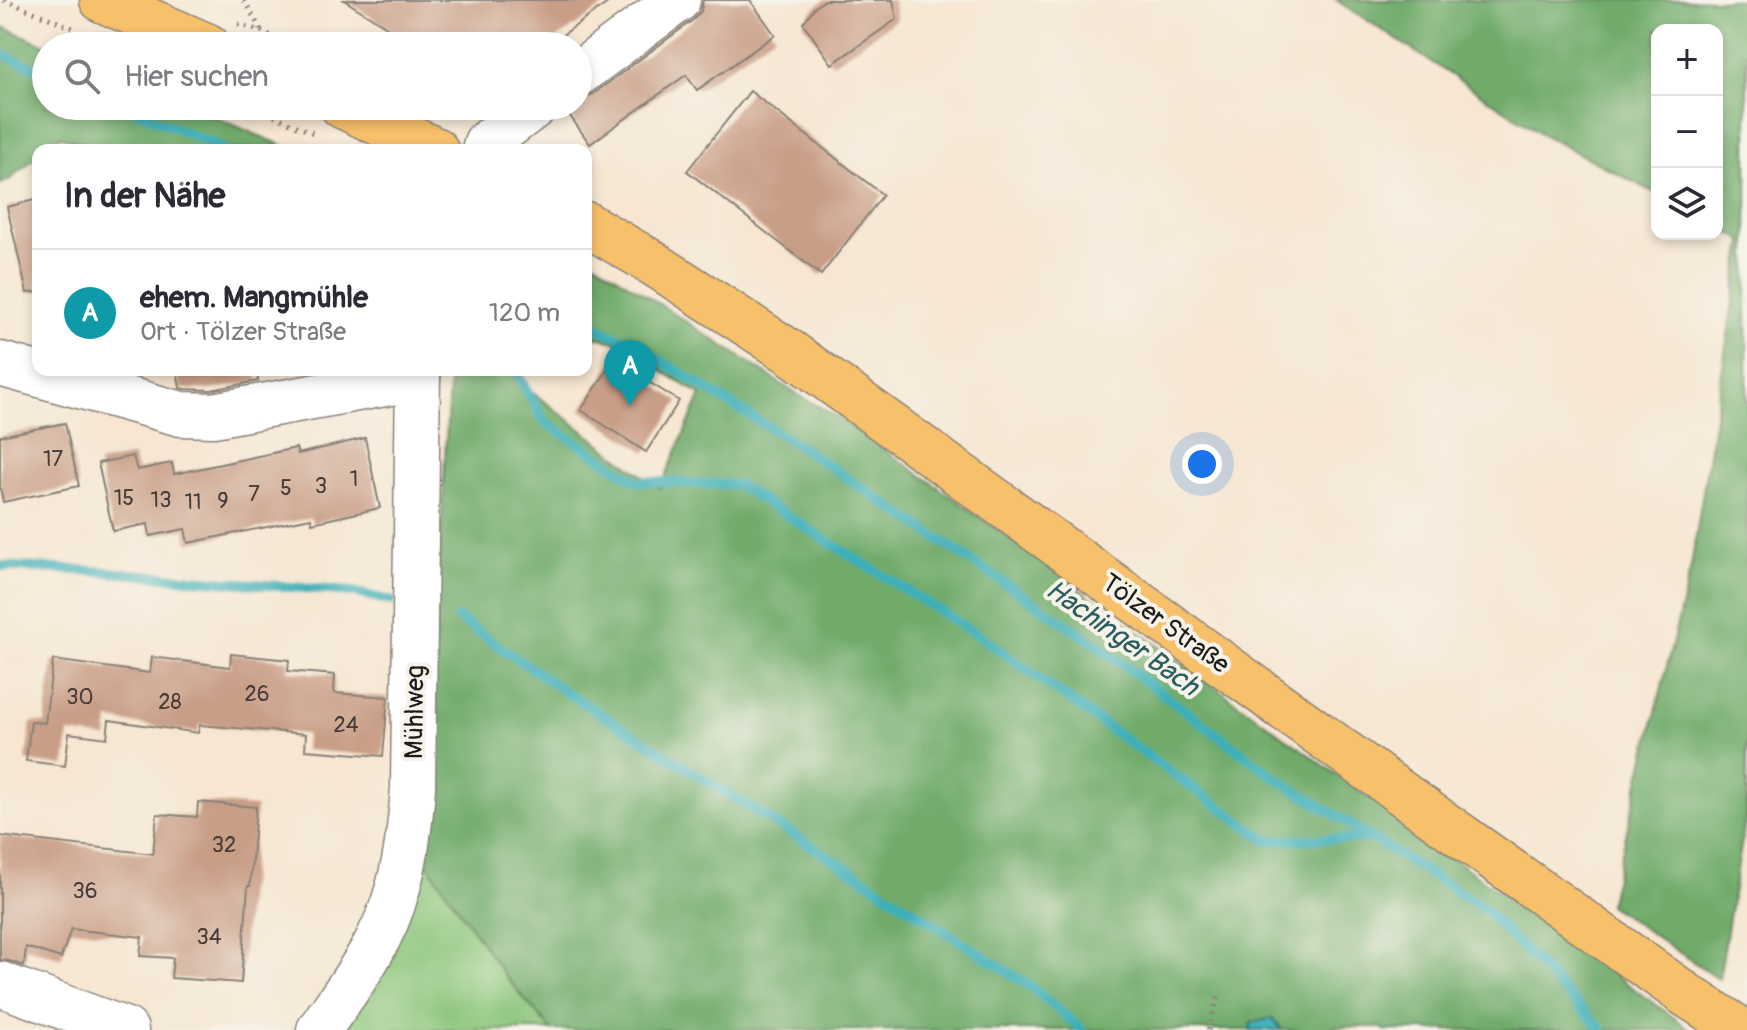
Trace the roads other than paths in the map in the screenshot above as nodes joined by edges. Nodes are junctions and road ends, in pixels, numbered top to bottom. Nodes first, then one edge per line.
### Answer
1 (678, 0) edge
2 (91, 15) edge
3 (155, 32) edge
4 (592, 64) edge
5 (516, 120) edge
6 (334, 122) edge
7 (414, 144) edge
8 (486, 144) edge
9 (592, 227) edge
10 (0, 364) edge
11 (32, 373) edge
12 (43, 376) edge
13 (408, 376) edge
14 (418, 376) edge
15 (0, 984) edge
16 (126, 1030) edge
17 (319, 1030) edge
18 (1741, 1030) edge

1 - 4 street
2 - 3 main road
5 - 8 street
6 - 7 main road
9 - 18 main road, Tölzer Straße
10 - 11 street
12 - 13 street
14 - 17 street, Mühlweg
15 - 16 street

